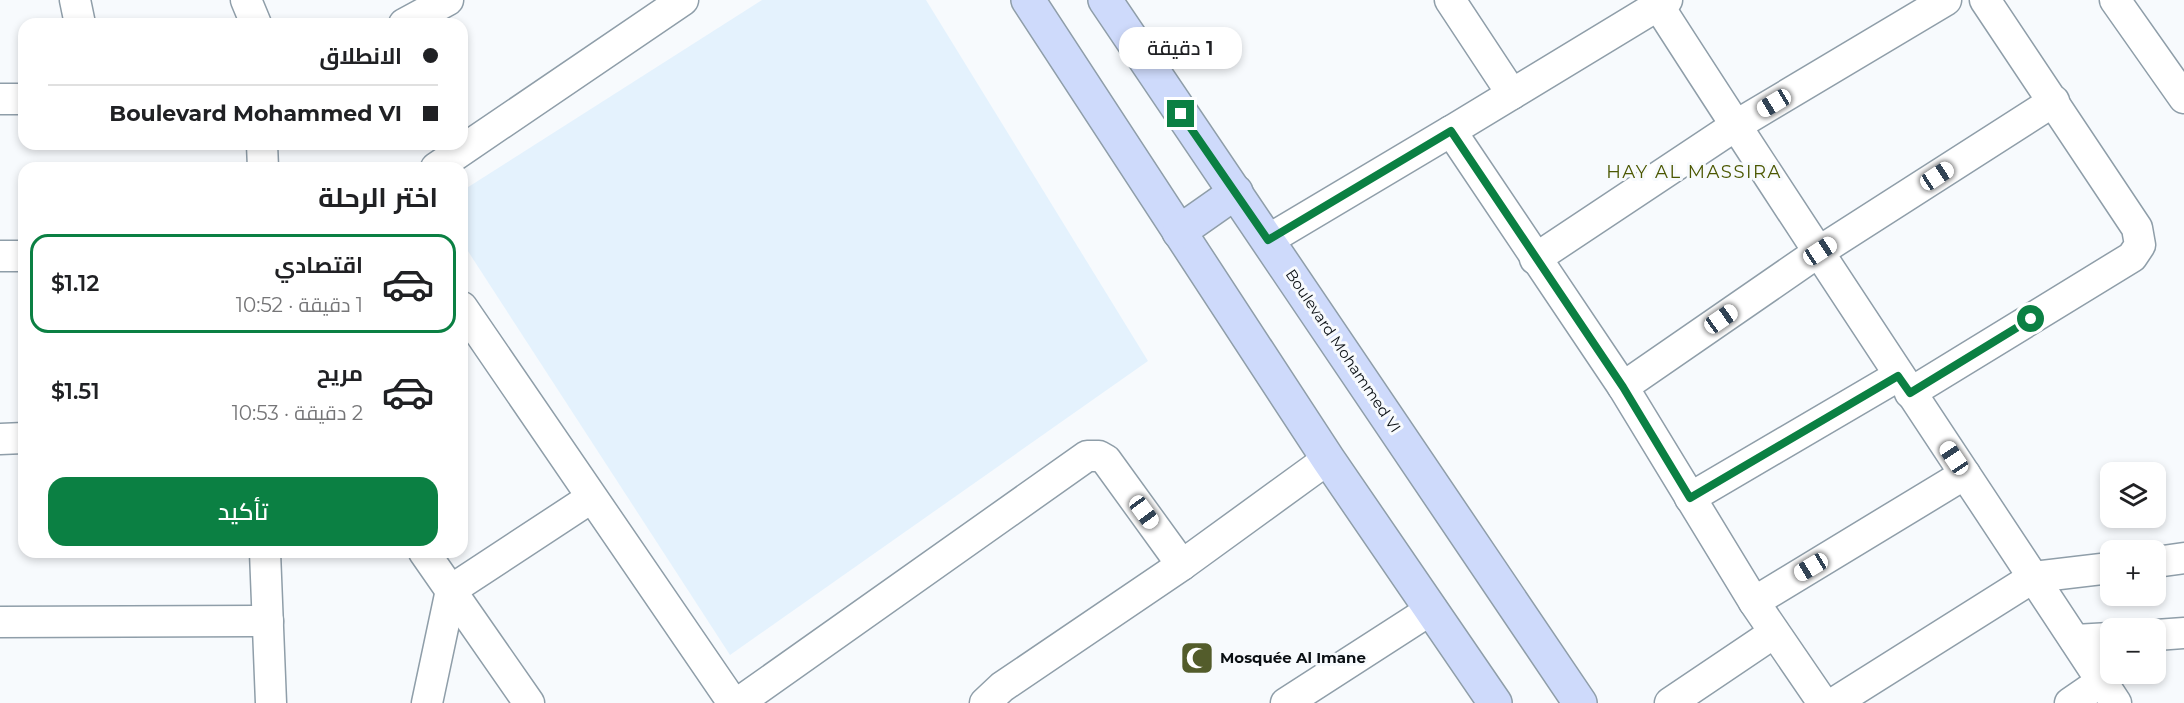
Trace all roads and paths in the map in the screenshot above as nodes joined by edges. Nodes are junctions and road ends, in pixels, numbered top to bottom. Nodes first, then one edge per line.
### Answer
1 (75, 0) edge
2 (246, 0) edge
3 (1028, 0) edge
4 (1104, 0) edge
5 (1450, 0) edge
6 (1946, 0) edge
7 (1985, 0) edge
8 (680, 1) edge
9 (1662, 3) edge
10 (2128, 4) edge
11 (79, 18) edge
12 (254, 18) edge
13 (1512, 94) junction
14 (2184, 98) edge
15 (0, 99) edge
16 (18, 99) edge
17 (2054, 100) junction
18 (1735, 126) junction
19 (1451, 131) junction
20 (468, 146) edge
21 (462, 150) edge
22 (445, 162) edge
23 (1236, 192) junction
24 (1179, 232) junction
25 (1268, 240) junction
26 (1820, 251) junction
27 (0, 256) edge
28 (18, 256) edge
29 (1535, 258) junction
30 (468, 316) edge
31 (1904, 384) junction
32 (1623, 387) junction
33 (18, 438) edge
34 (0, 439) edge
35 (1328, 459) junction
36 (1965, 474) junction
37 (591, 498) junction
38 (1690, 498) junction
39 (266, 558) edge
40 (428, 558) edge
41 (2184, 558) edge
42 (2166, 561) edge
43 (1182, 565) junction
44 (2100, 569) edge
45 (2034, 577) junction
46 (451, 590) junction
47 (1754, 602) junction
48 (1432, 609) junction
49 (268, 621) junction
50 (0, 622) edge
51 (1774, 633) junction
52 (2184, 633) edge
53 (2166, 634) edge
54 (2100, 639) edge
55 (2075, 640) junction
56 (2109, 692) edge
57 (271, 703) edge
58 (427, 703) edge
59 (529, 703) edge
60 (733, 703) edge
61 (738, 703) edge
62 (985, 703) edge
63 (1286, 703) edge
64 (1495, 703) edge
65 (1580, 703) edge
66 (1670, 703) edge
67 (1823, 703) edge
68 (1834, 703) edge
69 (2070, 703) edge

1 - 11 street
2 - 12 street
3 - 24 street
4 - 23 street, Boulevard Mohammed VI
5 - 13 street
6 - 18 street
7 - 17 street
8 - 20 street
9 - 13 street
9 - 18 street
10 - 14 street
13 - 19 street
15 - 16 street
17 - 26 street
17 - 31 street
18 - 26 street
18 - 29 street
19 - 25 street
19 - 29 street
21 - 22 street
23 - 24 street
23 - 25 street, Boulevard Mohammed VI
24 - 35 street
25 - 65 street, Boulevard Mohammed VI
26 - 31 street
26 - 32 street
27 - 28 street
29 - 32 street
30 - 37 street
31 - 36 street
31 - 38 street
32 - 38 street
33 - 34 street
35 - 43 street
35 - 48 street
36 - 45 street
36 - 47 street
37 - 46 street
37 - 60 street
38 - 47 street
39 - 49 street
40 - 46 street
41 - 42 street
43 - 61 street
43 - 62 street
44 - 45 street
45 - 55 street
45 - 68 street
46 - 58 street
46 - 59 street
47 - 51 street
48 - 63 street
48 - 64 street
49 - 50 street
49 - 57 street
51 - 66 street
51 - 67 street
52 - 53 street
54 - 55 street
55 - 56 street
56 - 69 street

